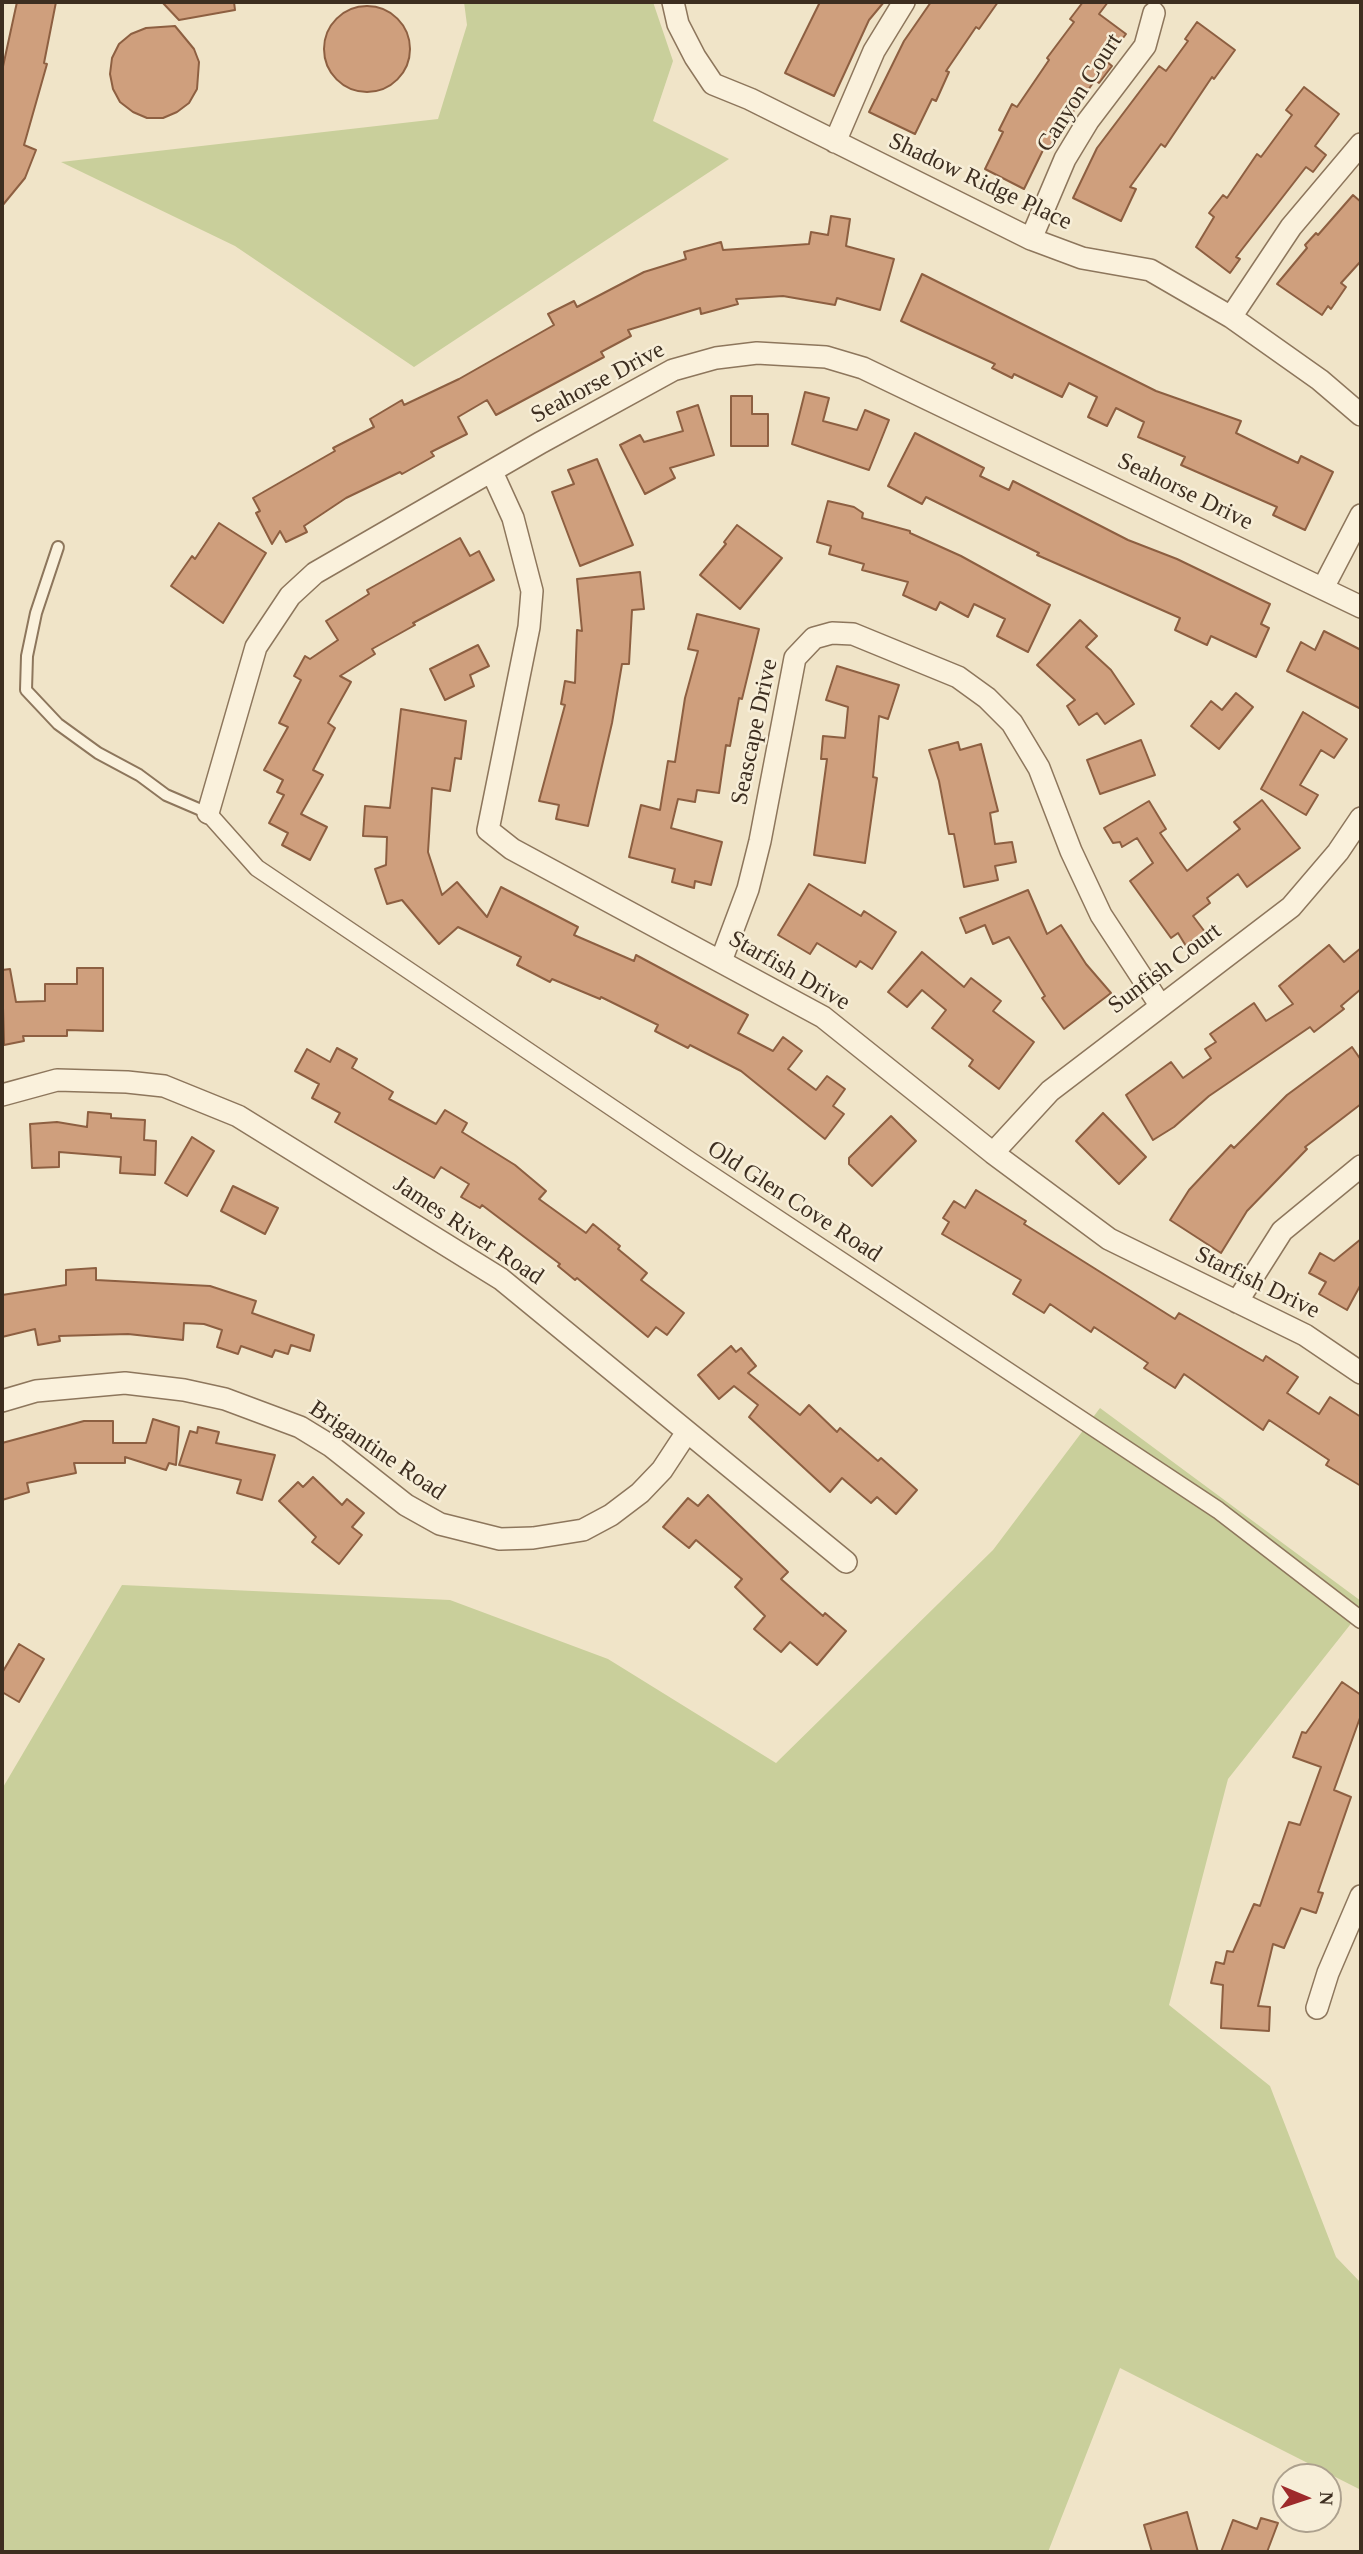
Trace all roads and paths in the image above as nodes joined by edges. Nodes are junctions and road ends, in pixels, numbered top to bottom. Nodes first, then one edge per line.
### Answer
1 (673, 2) edge
2 (904, 2) edge
3 (1154, 13) dead end
4 (835, 142) junction
5 (1361, 144) edge
6 (1031, 239) junction
7 (1231, 317) junction
8 (1361, 415) edge
9 (492, 472) junction
10 (1361, 515) edge
11 (58, 547) dead end
12 (1323, 588) junction
13 (1361, 607) edge
14 (208, 814) junction
15 (1361, 818) edge
16 (721, 961) junction
17 (1160, 1005) junction
18 (2, 1095) edge
19 (993, 1153) junction
20 (1361, 1166) edge
21 (1237, 1302) junction
22 (1361, 1373) edge
23 (2, 1401) edge
24 (687, 1432) junction
25 (846, 1562) dead end
26 (1361, 1620) edge
27 (1361, 1900) edge
28 (1317, 2008) dead end

1 - 4 street, Shadow Ridge Place
2 - 4 street
3 - 6 street, Canyon Court
4 - 6 street, Shadow Ridge Place
5 - 7 street
6 - 7 street, Shadow Ridge Place
7 - 8 street, Shadow Ridge Place
9 - 12 street, Seahorse Drive
9 - 14 street, Seahorse Drive
9 - 16 street, Starfish Drive
10 - 12 street
11 - 14 lane
12 - 13 street, Seahorse Drive
14 - 26 street, Old Glen Cove Road
15 - 17 street, Sunfish Court
16 - 17 street, Seascape Drive
16 - 19 street, Starfish Drive
17 - 19 street, Sunfish Court
18 - 24 street, James River Road
19 - 21 street, Starfish Drive
20 - 21 street
21 - 22 street, Starfish Drive
23 - 24 street, Brigantine Road
24 - 25 street, James River Road
27 - 28 street

